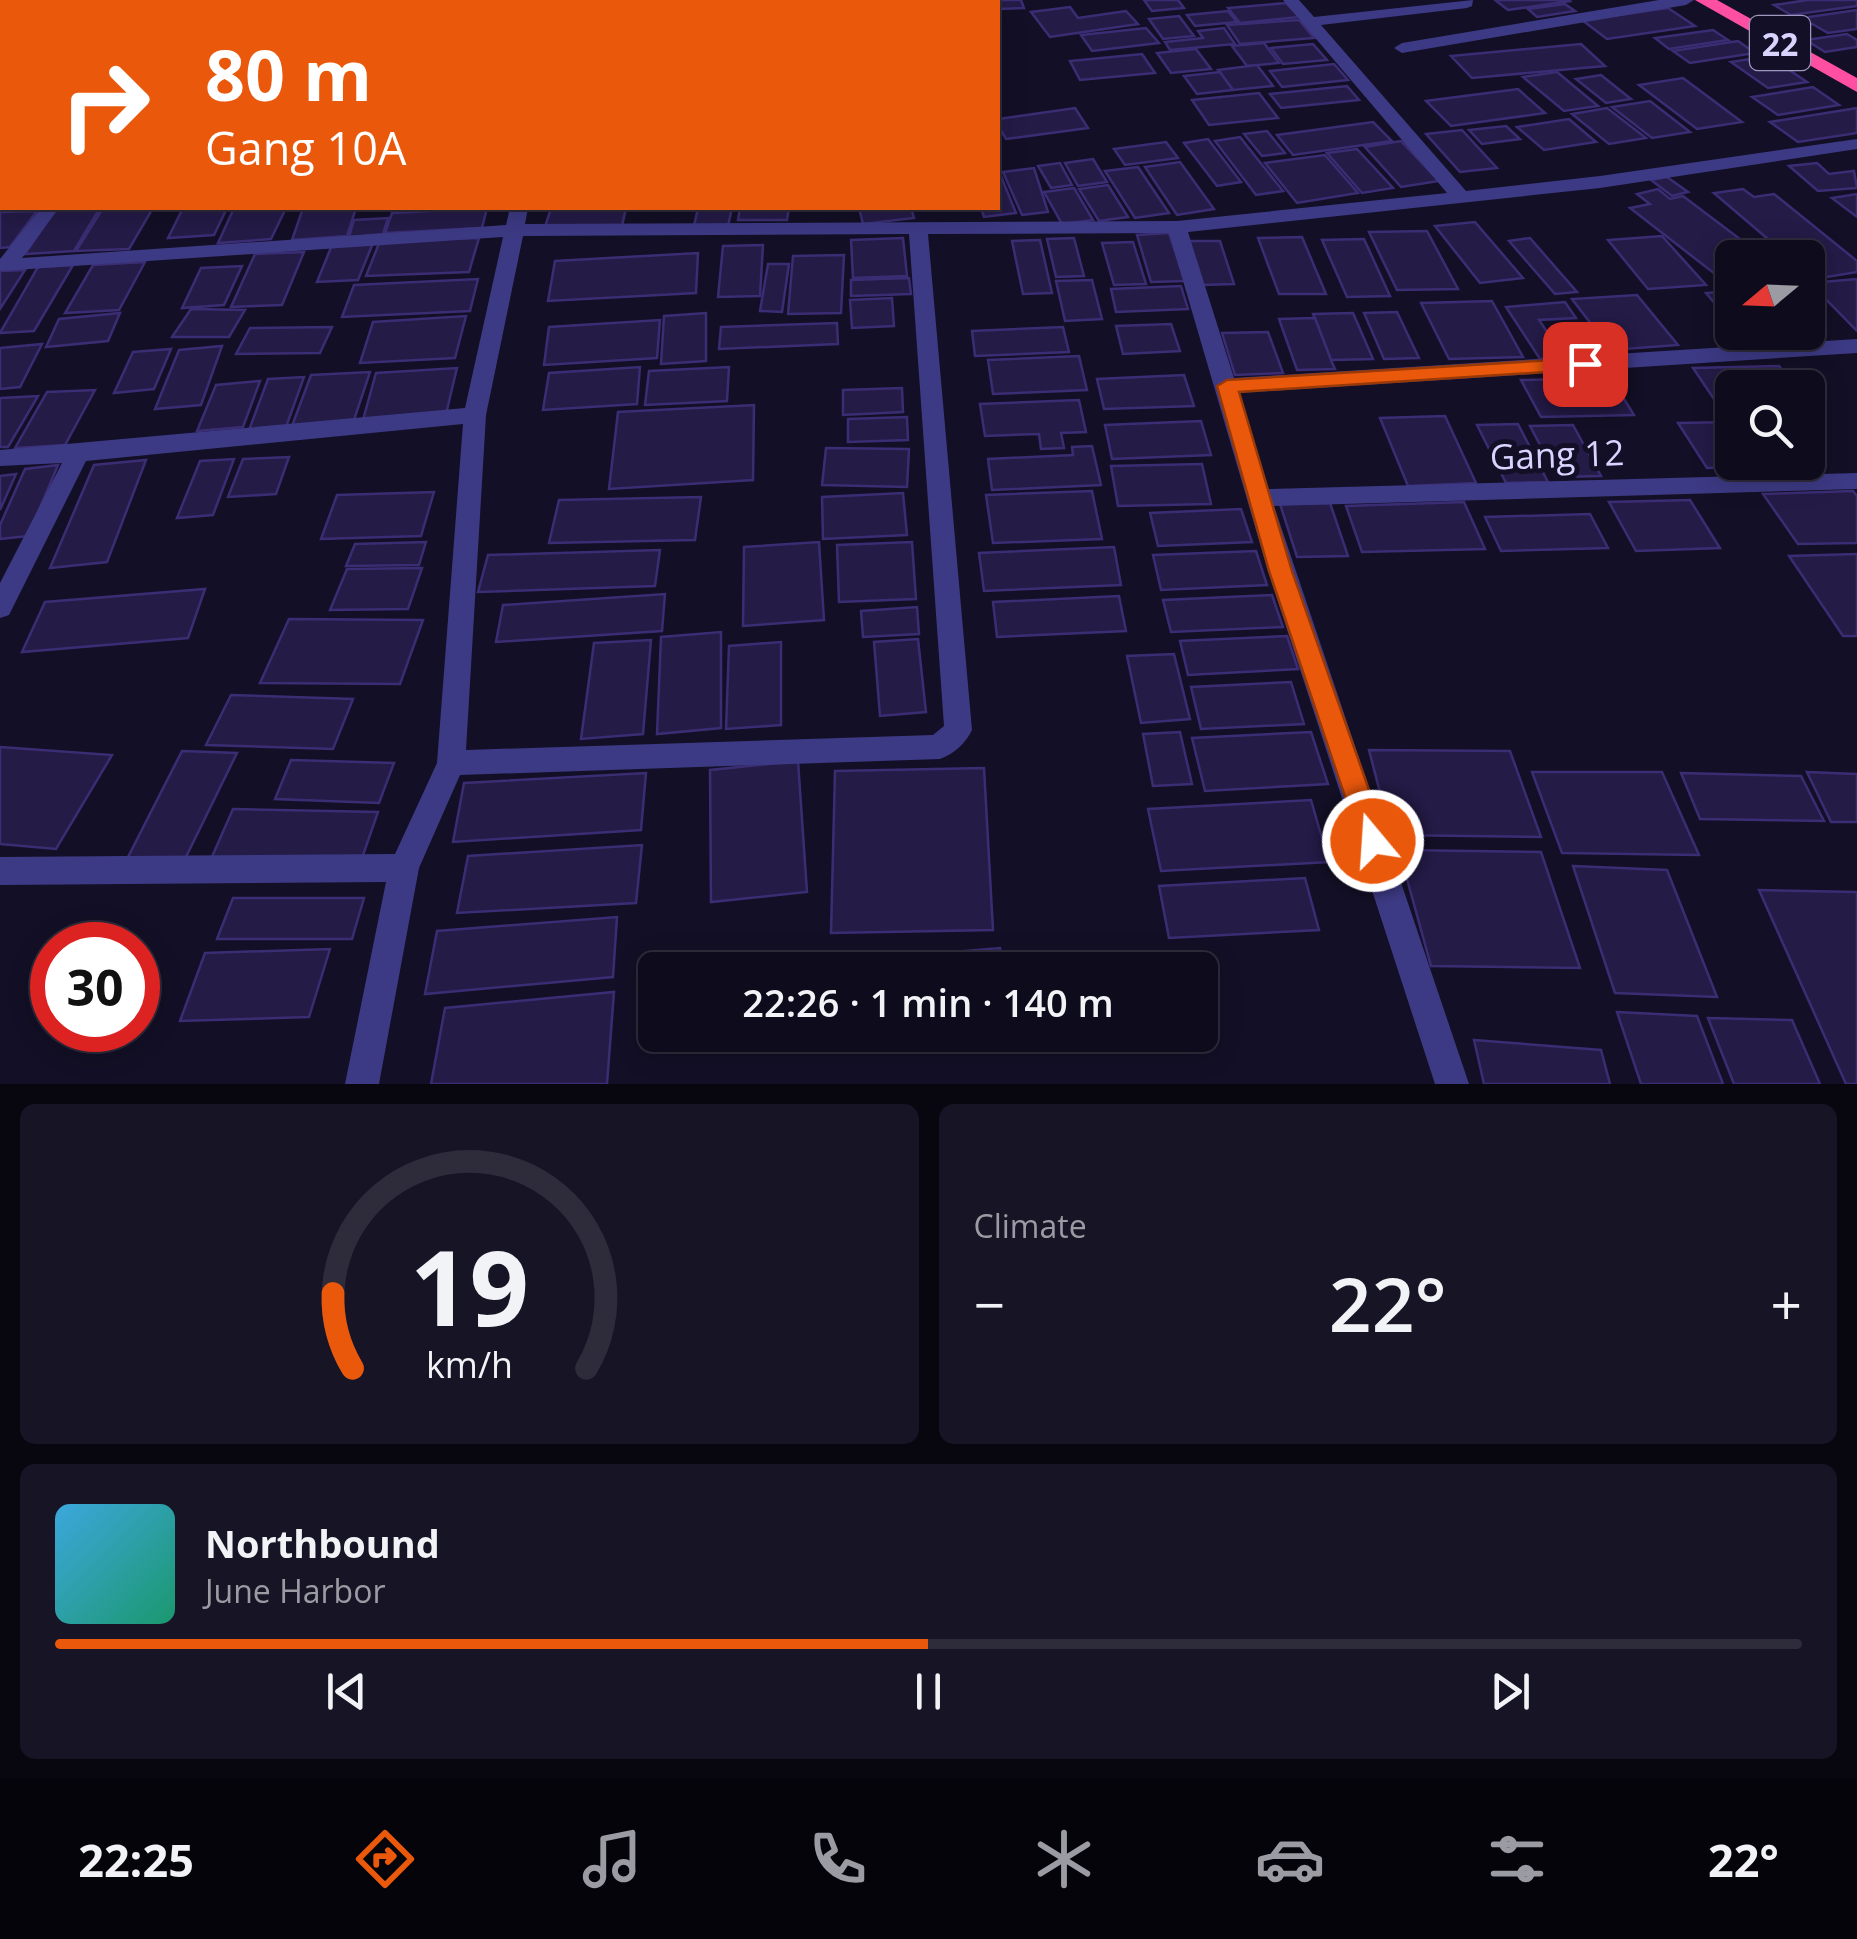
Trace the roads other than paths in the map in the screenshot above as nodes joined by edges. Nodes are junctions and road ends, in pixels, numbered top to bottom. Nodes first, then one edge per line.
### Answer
1 (1290, 0) edge
2 (1686, 0) edge
3 (1704, 0) edge
4 (1467, 4) dead end
5 (1310, 22) junction
6 (1402, 48) dead end
7 (1857, 86) edge
8 (1857, 144) edge
9 (1461, 196) junction
10 (48, 210) edge
11 (516, 219) edge
12 (1177, 228) junction
13 (918, 231) junction
14 (3, 265) edge
15 (1857, 346) edge
16 (1227, 386) junction
17 (475, 414) junction
18 (78, 454) junction
19 (0, 458) edge
20 (1857, 481) edge
21 (1259, 498) junction
22 (0, 608) edge
23 (451, 762) junction
24 (404, 868) junction
25 (0, 871) edge
26 (362, 1084) edge
27 (1452, 1084) edge

1 - 5 street
2 - 6 street
3 - 7 highway, 22
4 - 5 street
5 - 9 street
8 - 9 street
9 - 12 street
10 - 14 street
11 - 13 street
11 - 14 street
11 - 17 street
12 - 13 street
12 - 16 street
13 - 23 street
15 - 16 street
16 - 21 street
17 - 18 street
17 - 23 street
18 - 19 street
18 - 22 street
20 - 21 street, Gang 12
21 - 27 street
23 - 24 street
24 - 25 street
24 - 26 street

